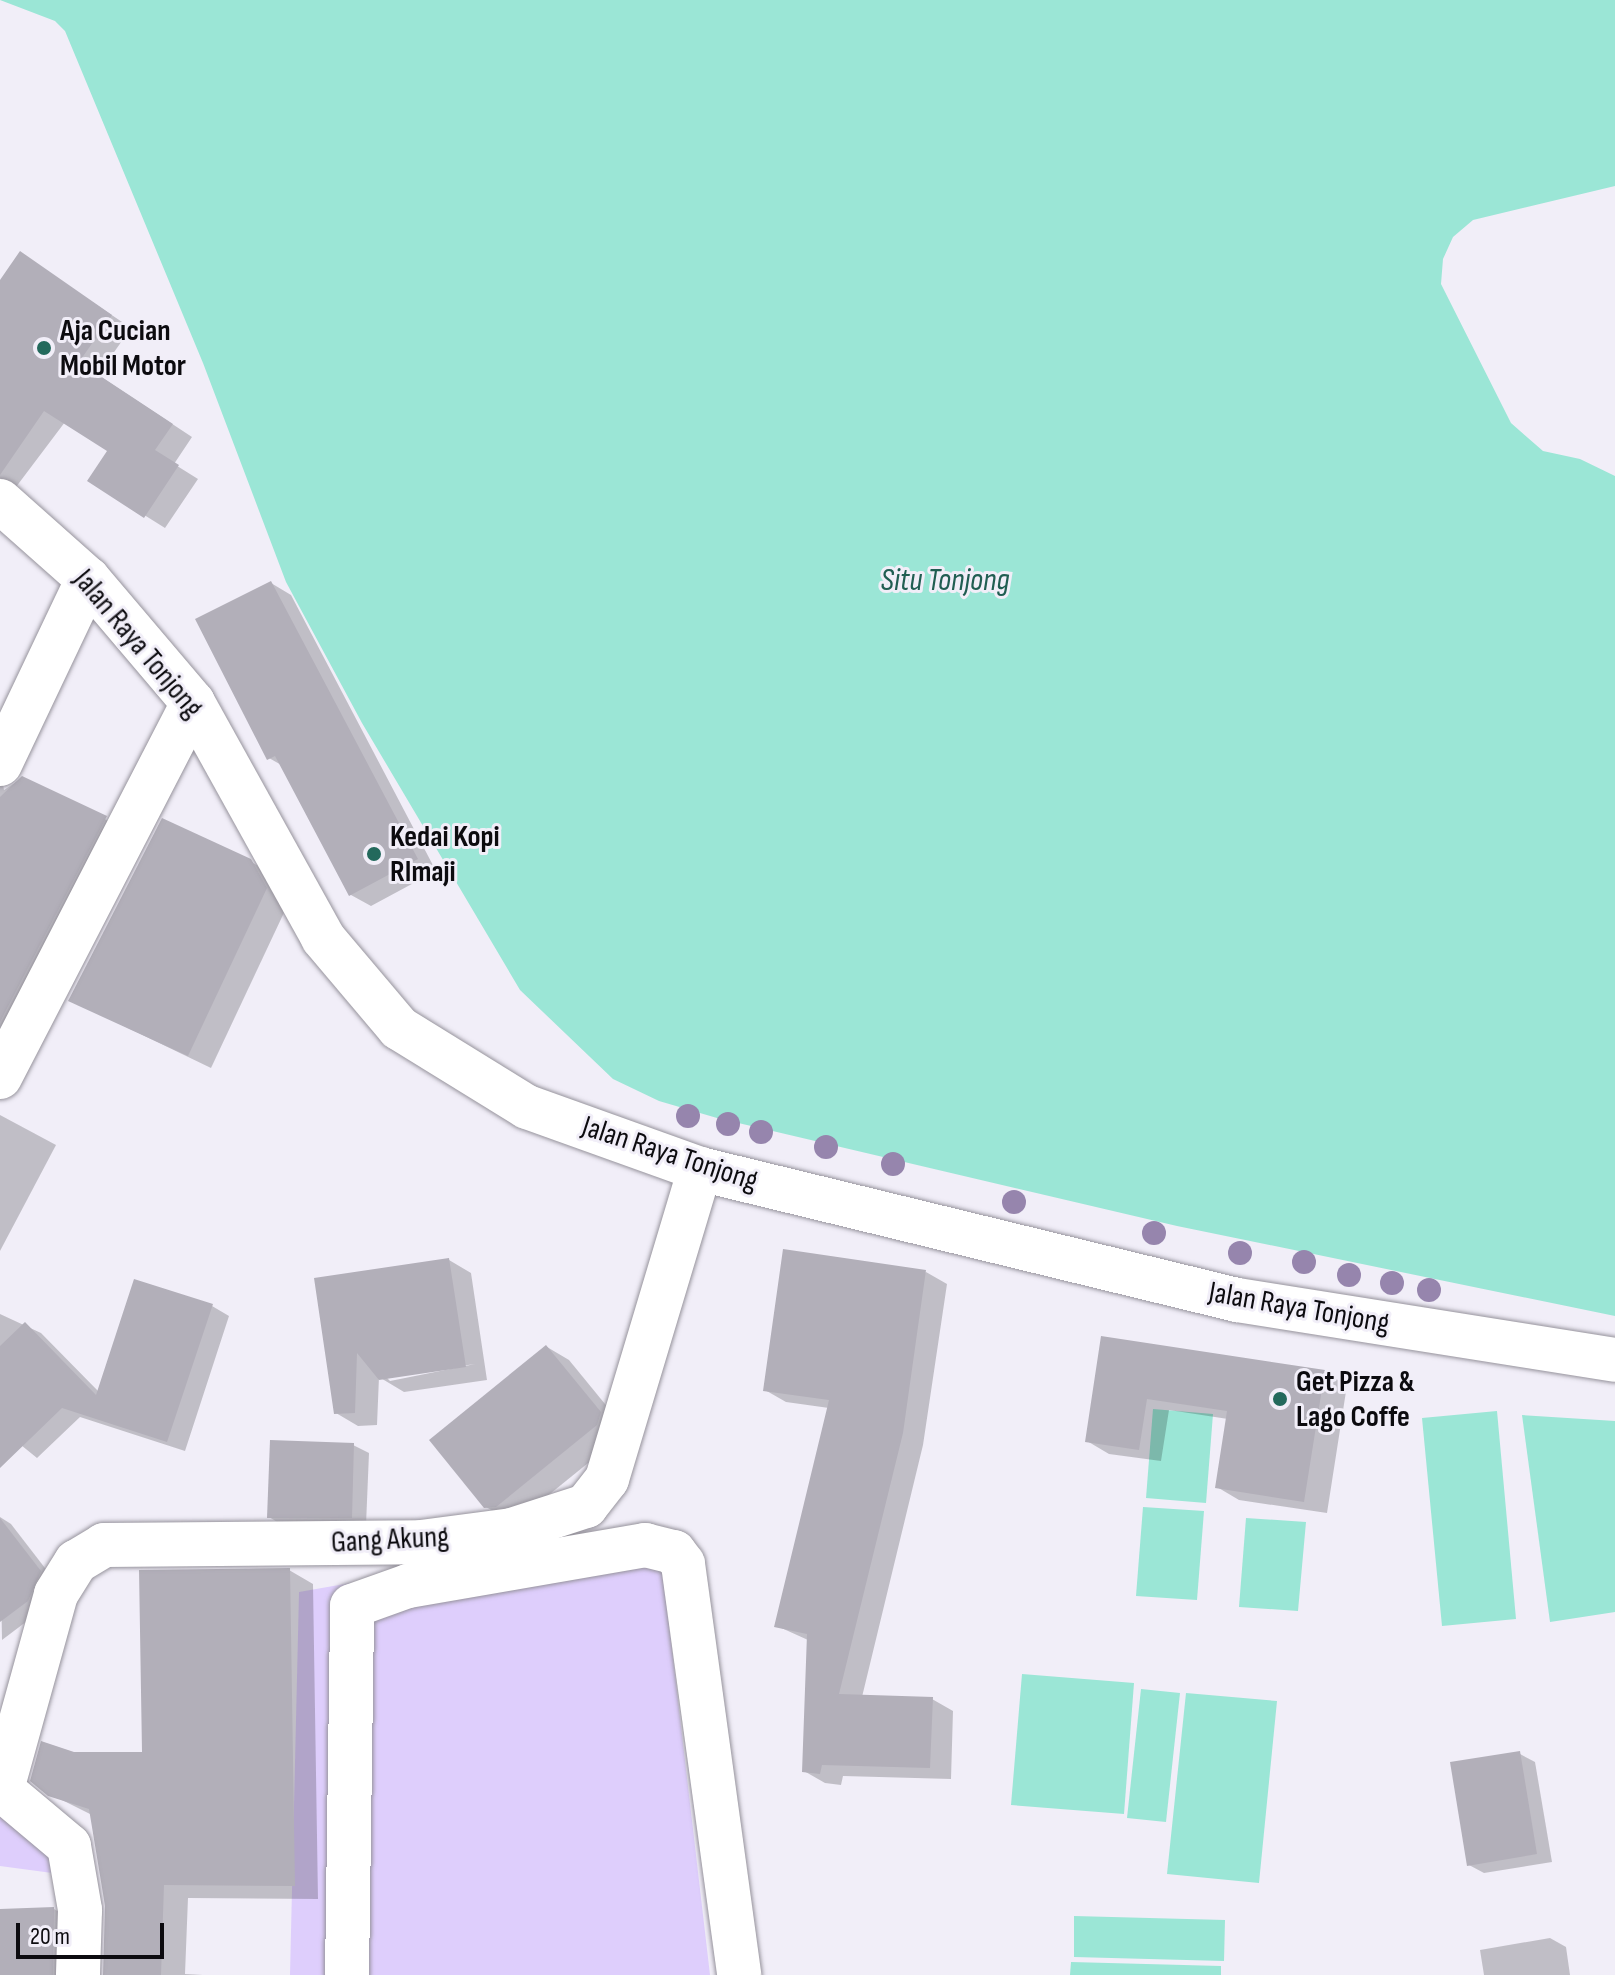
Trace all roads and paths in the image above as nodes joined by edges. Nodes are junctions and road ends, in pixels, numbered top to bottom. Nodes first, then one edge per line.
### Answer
1 (0, 501) edge
2 (88, 579) junction
3 (193, 703) junction
4 (3, 750) edge
5 (0, 1077) edge
6 (700, 1169) junction
7 (1615, 1360) edge
8 (1, 1789) edge
9 (78, 1975) edge
10 (347, 1975) edge
11 (739, 1975) edge

1 - 2 main road, Jalan Raya Tonjong
2 - 3 main road, Jalan Raya Tonjong
2 - 4 main road
3 - 5 main road
3 - 6 main road, Jalan Raya Tonjong
6 - 7 main road, Jalan Raya Tonjong
6 - 8 main road, Gang Akung
8 - 9 main road
10 - 11 main road

